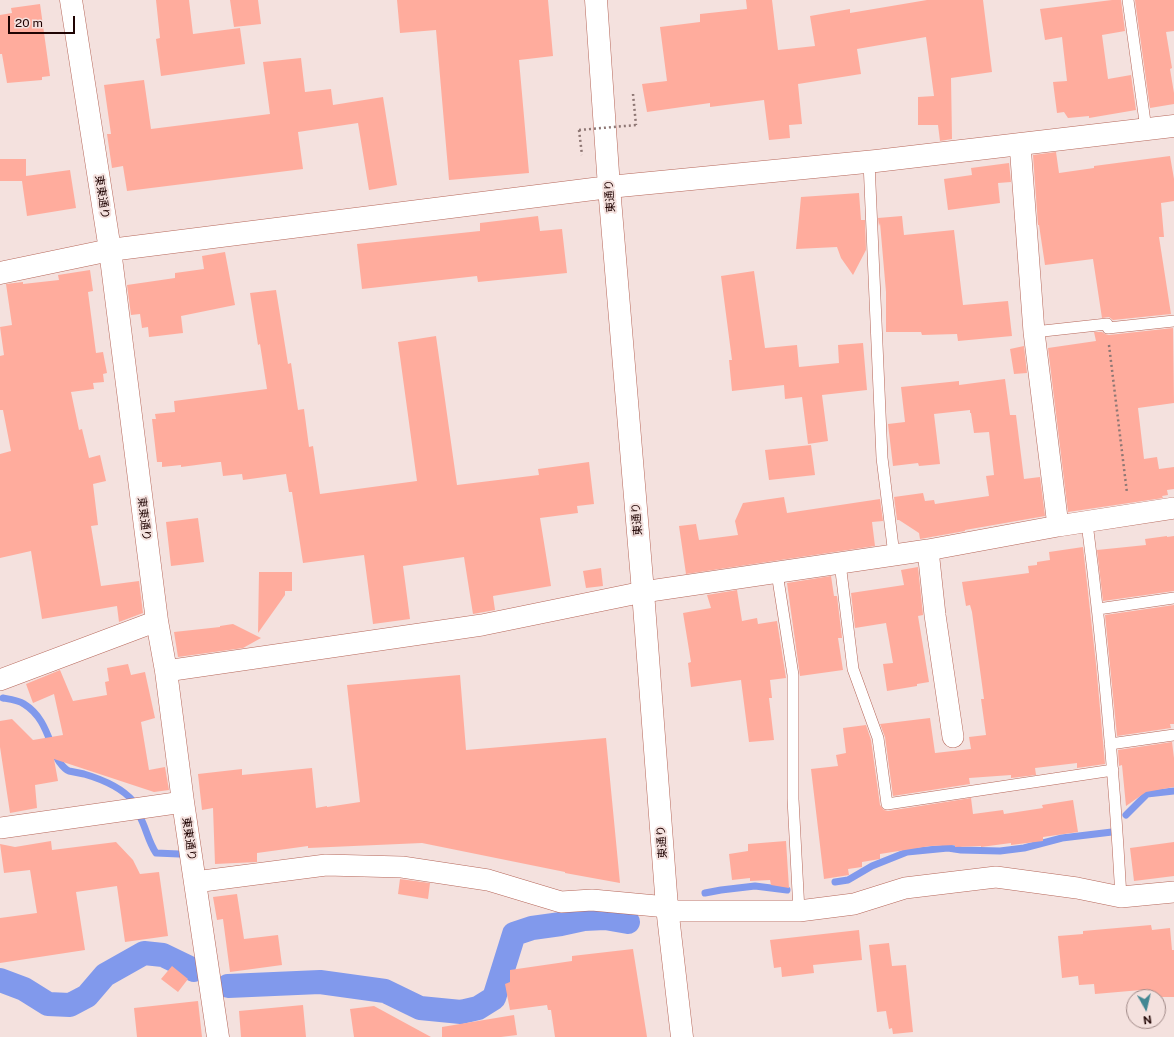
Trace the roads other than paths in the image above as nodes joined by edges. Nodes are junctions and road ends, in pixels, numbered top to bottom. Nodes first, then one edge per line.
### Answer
1 (71, 0) edge
2 (596, 0) edge
3 (1128, 0) edge
4 (1174, 126) edge
5 (1146, 129) junction
6 (1020, 144) junction
7 (869, 162) junction
8 (609, 187) junction
9 (110, 250) junction
10 (0, 273) edge
11 (1174, 321) edge
12 (1034, 332) junction
13 (1174, 508) edge
14 (1087, 523) junction
15 (1058, 526) junction
16 (928, 550) junction
17 (894, 555) junction
18 (840, 563) junction
19 (777, 573) junction
20 (643, 592) junction
21 (1174, 598) edge
22 (1098, 609) junction
23 (157, 621) junction
24 (166, 671) junction
25 (0, 680) edge
26 (1174, 735) edge
27 (953, 737) dead end
28 (1110, 744) junction
29 (1113, 770) junction
30 (183, 802) junction
31 (0, 828) edge
32 (195, 882) junction
33 (1174, 892) edge
34 (1121, 897) junction
35 (668, 909) junction
36 (799, 911) junction
37 (218, 1037) edge
38 (682, 1037) edge

1 - 9 street, 東東通り
2 - 8 street, 東通り
3 - 5 lane
4 - 5 street
5 - 6 street
6 - 7 street
6 - 12 street
7 - 8 street
7 - 17 lane
8 - 9 street
8 - 20 street, 東通り
9 - 10 street
9 - 23 street, 東東通り
11 - 12 lane
12 - 15 street
13 - 14 street
14 - 15 street
14 - 22 lane
15 - 16 street
16 - 17 street
16 - 27 street
17 - 18 street
18 - 19 street
18 - 29 lane
19 - 20 street
19 - 36 lane
20 - 24 street
20 - 35 street, 東通り
21 - 22 lane
22 - 28 lane
23 - 24 street, 東東通り
23 - 25 street
24 - 30 street, 東東通り
26 - 28 lane
28 - 29 lane
29 - 34 lane
30 - 31 street
30 - 32 street, 東東通り
32 - 35 street
32 - 37 street, 東東通り
33 - 34 street
34 - 36 street
35 - 36 street
35 - 38 street, 東通り

